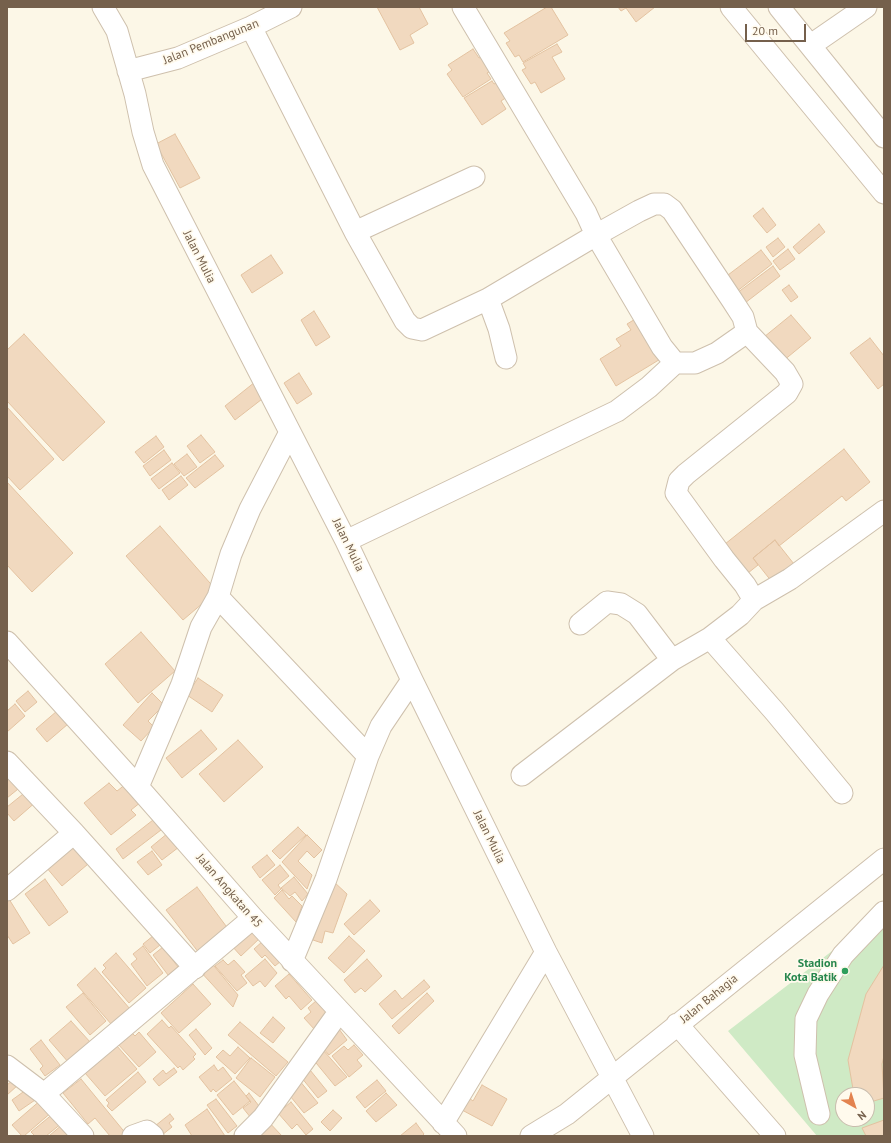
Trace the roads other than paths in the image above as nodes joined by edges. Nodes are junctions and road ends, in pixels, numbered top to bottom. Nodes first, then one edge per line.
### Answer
1 (103, 7) edge
2 (291, 7) edge
3 (463, 7) edge
4 (731, 7) edge
5 (779, 7) edge
6 (866, 7) edge
7 (252, 27) junction
8 (811, 45) junction
9 (128, 71) junction
10 (882, 132) edge
11 (474, 177) dead end
12 (884, 193) edge
13 (355, 232) junction
14 (596, 235) junction
15 (488, 299) junction
16 (747, 332) junction
17 (506, 358) dead end
18 (675, 363) junction
19 (290, 432) junction
20 (884, 511) edge
21 (346, 541) junction
22 (218, 597) junction
23 (754, 600) junction
24 (580, 624) dead end
25 (710, 638) junction
26 (7, 642) edge
27 (672, 660) junction
28 (412, 680) junction
29 (368, 756) junction
30 (7, 762) edge
31 (522, 775) dead end
32 (138, 787) junction
33 (842, 793) dead end
34 (74, 833) junction
35 (881, 868) edge
36 (7, 890) edge
37 (884, 912) edge
38 (252, 918) junction
39 (546, 952) junction
40 (292, 961) junction
41 (194, 968) junction
42 (339, 1012) junction
43 (677, 1024) junction
44 (7, 1066) edge
45 (613, 1076) junction
46 (44, 1094) junction
47 (819, 1114) dead end
48 (450, 1129) edge
49 (83, 1136) edge
50 (133, 1136) edge
51 (153, 1136) edge
52 (245, 1136) edge
53 (531, 1136) edge
54 (643, 1136) edge
55 (775, 1136) edge

1 - 9 street, Jalan Mulia
2 - 7 street, Jalan Pembangunan
3 - 14 street
4 - 12 street
5 - 8 street
6 - 8 street
7 - 9 street, Jalan Pembangunan
7 - 13 street
8 - 10 street
9 - 19 street, Jalan Mulia
11 - 13 street
13 - 15 street
14 - 15 street
14 - 16 street
14 - 18 street
15 - 17 street
16 - 18 street
16 - 23 street
18 - 21 street
19 - 21 street, Jalan Mulia
19 - 22 street
20 - 23 street
21 - 28 street, Jalan Mulia
22 - 29 street
22 - 32 street
23 - 25 street
24 - 27 street
25 - 27 street
25 - 33 street
26 - 32 street, Jalan Angkatan 45
27 - 31 street
28 - 29 street
28 - 39 street, Jalan Mulia
29 - 40 street
30 - 34 street
32 - 38 street, Jalan Angkatan 45
34 - 36 street
34 - 41 street
35 - 43 street, Jalan Bahagia
37 - 47 street
38 - 40 street, Jalan Angkatan 45
38 - 41 street
39 - 45 street, Jalan Mulia
39 - 48 street
40 - 42 street, Jalan Angkatan 45
41 - 46 street
42 - 48 street, Jalan Angkatan 45
42 - 52 street
43 - 45 street, Jalan Bahagia
43 - 55 street
44 - 46 street
45 - 53 street, Jalan Bahagia
45 - 54 street, Jalan Mulia
46 - 49 street
50 - 51 street

